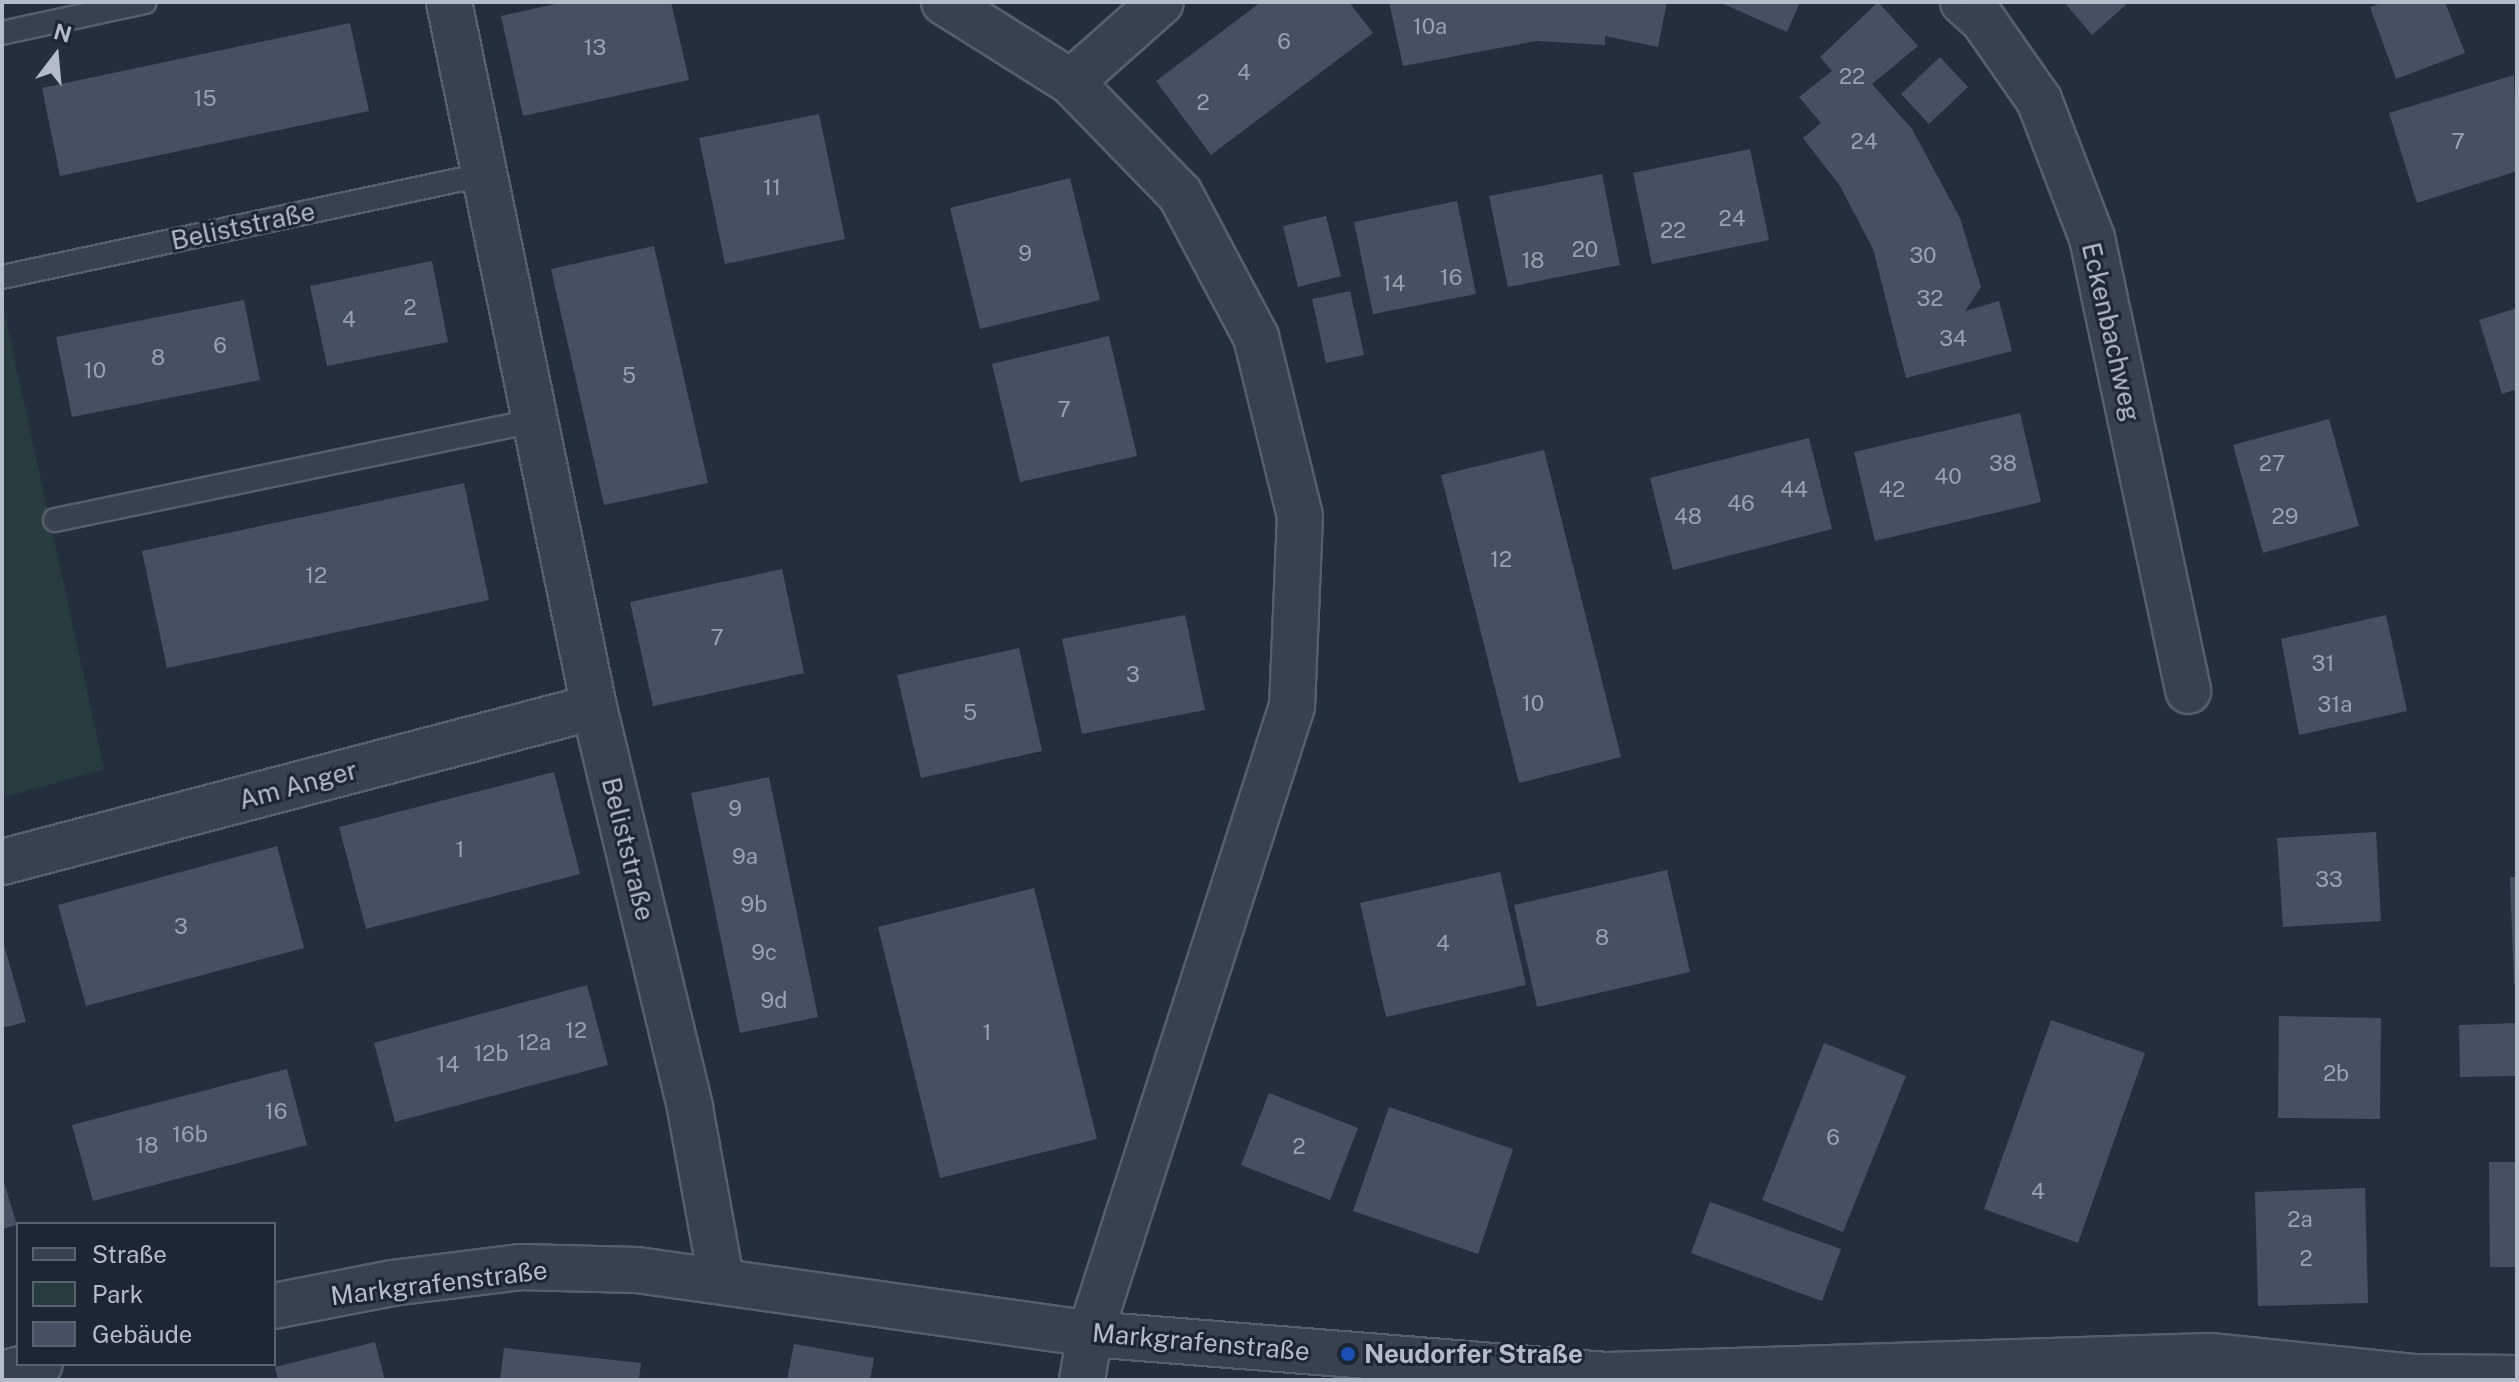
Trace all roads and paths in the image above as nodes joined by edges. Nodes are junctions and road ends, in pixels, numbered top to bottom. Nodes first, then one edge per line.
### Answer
1 (145, 2) edge
2 (449, 2) edge
3 (944, 2) edge
4 (1161, 2) edge
5 (1963, 2) edge
6 (2, 33) edge
7 (1071, 82) junction
8 (483, 175) junction
9 (2, 277) edge
10 (534, 421) junction
11 (55, 520) dead end
12 (2188, 691) dead end
13 (594, 707) junction
14 (2, 862) edge
15 (721, 1278) junction
16 (276, 1306) edge
17 (1090, 1334) junction
18 (32, 1366) edge
19 (2, 1374) edge
20 (2517, 1378) edge
21 (1082, 1380) edge

1 - 6 lane
2 - 8 street, Beliststraße
3 - 7 street
4 - 7 street
5 - 12 street, Eckenbachweg
7 - 17 street
8 - 9 lane, Beliststraße
8 - 10 street, Beliststraße
10 - 11 lane
10 - 13 street, Beliststraße
13 - 14 street, Am Anger
13 - 15 street, Beliststraße
15 - 16 street, Markgrafenstraße
15 - 17 street, Markgrafenstraße
17 - 20 street, Markgrafenstraße
17 - 21 street
18 - 19 street

